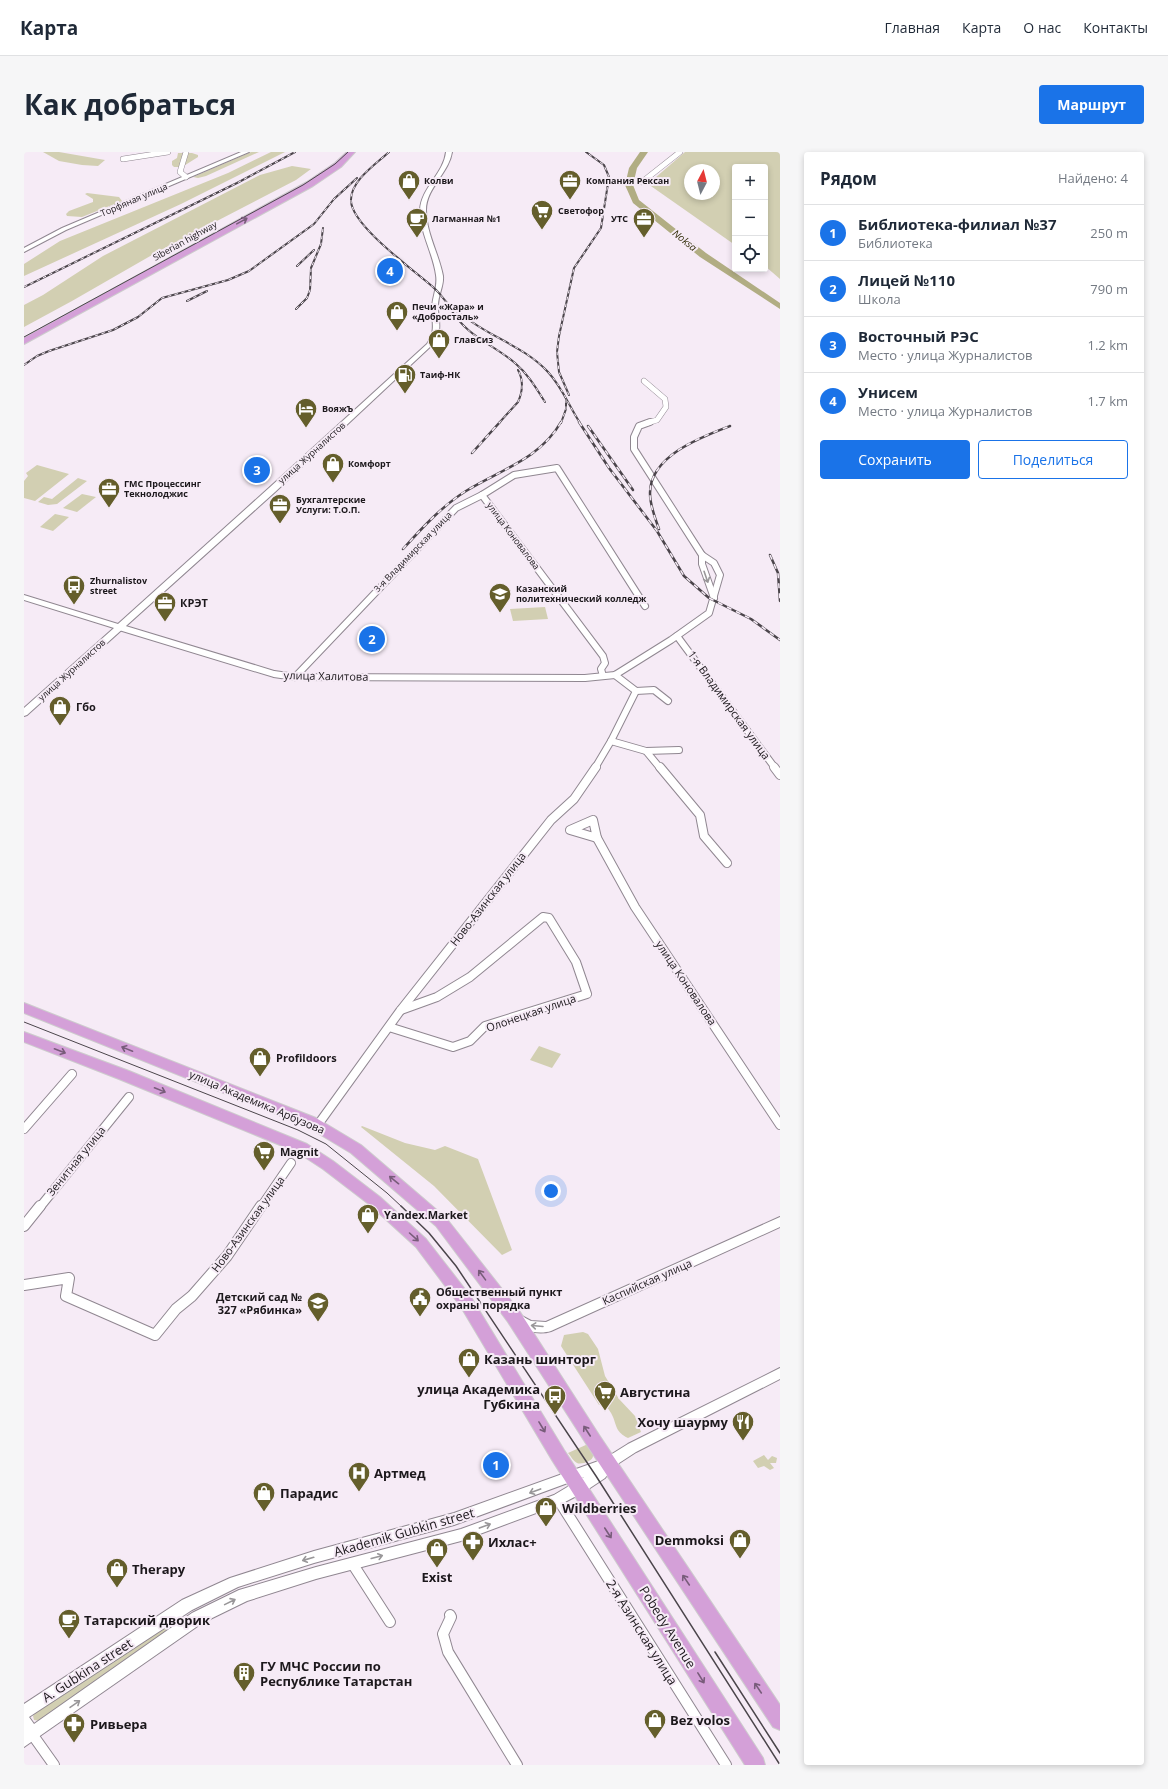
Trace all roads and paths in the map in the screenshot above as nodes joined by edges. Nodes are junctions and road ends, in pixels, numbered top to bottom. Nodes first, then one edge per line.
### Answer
1 (168, 152) edge
2 (186, 152) edge
3 (246, 152) edge
4 (339, 152) edge
5 (351, 152) edge
6 (449, 152) edge
7 (680, 152) edge
8 (123, 159) dead end
9 (186, 177) junction
10 (642, 182) dead end
11 (24, 250) edge
12 (24, 333) edge
13 (24, 341) edge
14 (644, 381) dead end
15 (482, 495) junction
16 (702, 555) junction
17 (24, 597) edge
18 (714, 598) junction
19 (645, 606) dead end
20 (119, 626) junction
21 (677, 636) junction
22 (615, 675) junction
23 (603, 676) junction
24 (294, 677) junction
25 (636, 690) junction
26 (668, 701) dead end
27 (24, 713) edge
28 (611, 741) junction
29 (679, 750) dead end
30 (646, 751) junction
31 (780, 775) edge
32 (598, 838) dead end
33 (727, 863) dead end
34 (24, 1008) edge
35 (400, 1011) junction
36 (389, 1026) junction
37 (24, 1037) edge
38 (72, 1074) dead end
39 (129, 1097) dead end
40 (317, 1126) junction
41 (780, 1126) edge
42 (24, 1130) edge
43 (291, 1163) dead end
44 (780, 1222) edge
45 (24, 1226) edge
46 (24, 1285) edge
47 (514, 1317) junction
48 (780, 1373) edge
49 (608, 1463) junction
50 (575, 1482) junction
51 (558, 1499) junction
52 (352, 1563) junction
53 (450, 1615) dead end
54 (390, 1622) dead end
55 (24, 1712) edge
56 (780, 1721) edge
57 (24, 1722) edge
58 (28, 1737) edge
59 (54, 1765) edge
60 (517, 1765) edge
61 (726, 1765) edge
62 (756, 1765) edge

1 - 8 street
2 - 9 street
3 - 9 street, Торфяная улица
4 - 12 main road, Siberian highway
13 -> 5 main road, Siberian highway
6 - 20 street, улица Журналистов
7 - 10 street
9 - 11 street, Торфяная улица
14 - 16 street
15 - 19 street, 3-я Владимирская улица
15 - 23 street, улица Коновалова
15 - 24 street, 3-я Владимирская улица
16 -> 18 street
16 - 18 street
17 - 20 street, улица Халитова
18 - 21 street
20 - 24 street, улица Халитова
20 - 27 street, улица Журналистов
21 - 22 street
21 - 31 street, 1-я Владимирская улица
22 - 23 street, улица Халитова
22 - 25 street
23 - 24 street, улица Халитова
25 - 26 street
25 - 28 street, Ново-Азинская улица
28 - 30 street
28 - 35 street, Ново-Азинская улица
29 - 30 street
30 - 33 street
32 - 41 street, улица Коновалова
40 -> 34 main road, улица Академика Арбузова
35 - 36 street, Ново-Азинская улица
35 - 36 street, Олонецкая улица
36 - 40 street, Ново-Азинская улица
37 -> 50 main road
38 - 42 street
39 - 45 street, Зенитная улица
47 -> 40 main road, улица Академика Арбузова
43 - 46 street, Ново-Азинская улица
44 -> 47 street, Каспийская улица
49 -> 47 main road, улица Академика Арбузова
48 - 49 street
49 - 50 street
56 -> 49 main road
50 - 51 street, Akademik Gubkin street
50 -> 55 street, Akademik Gubkin street
50 -> 62 main road, Pobedy Avenue
52 -> 51 street, Akademik Gubkin street
51 - 61 street, 2-я Азинская улица
52 - 54 street
58 -> 52 street, Akademik Gubkin street
53 - 60 street
57 - 58 street
58 - 59 street

